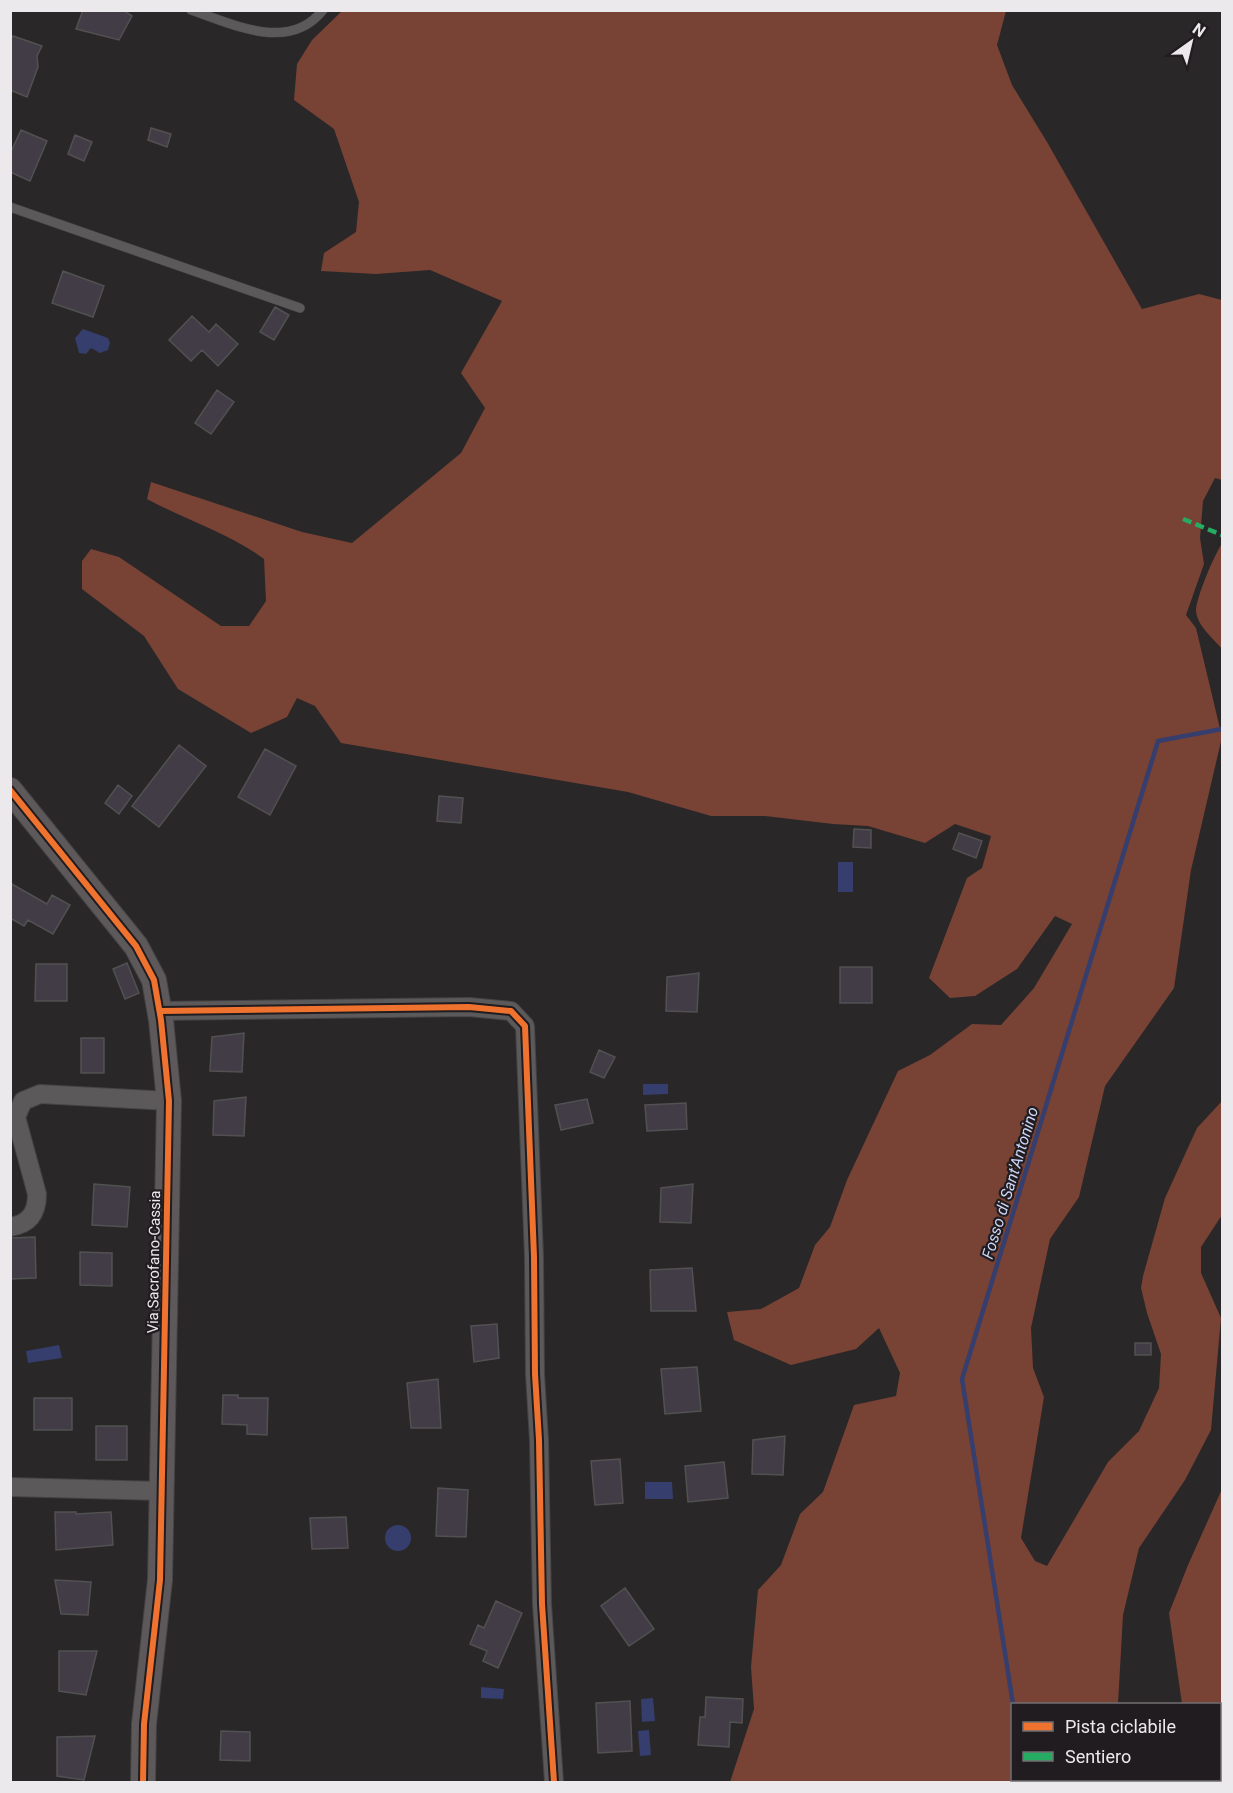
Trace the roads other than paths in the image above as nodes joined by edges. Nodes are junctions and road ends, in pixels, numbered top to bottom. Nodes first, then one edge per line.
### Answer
1 (191, 10) edge
2 (323, 10) edge
3 (10, 207) edge
4 (300, 308) dead end
5 (10, 790) edge
6 (160, 1011) junction
7 (169, 1101) junction
8 (10, 1227) edge
9 (10, 1487) edge
10 (161, 1491) junction
11 (142, 1782) edge
12 (554, 1782) edge

1 - 2 lane
3 - 4 lane
5 - 6 street, Via Sacrofano-Cassia
6 - 7 street, Via Sacrofano-Cassia
6 - 12 street
7 - 8 street
7 - 10 street, Via Sacrofano-Cassia
9 - 10 street
10 - 11 street, Via Sacrofano-Cassia

